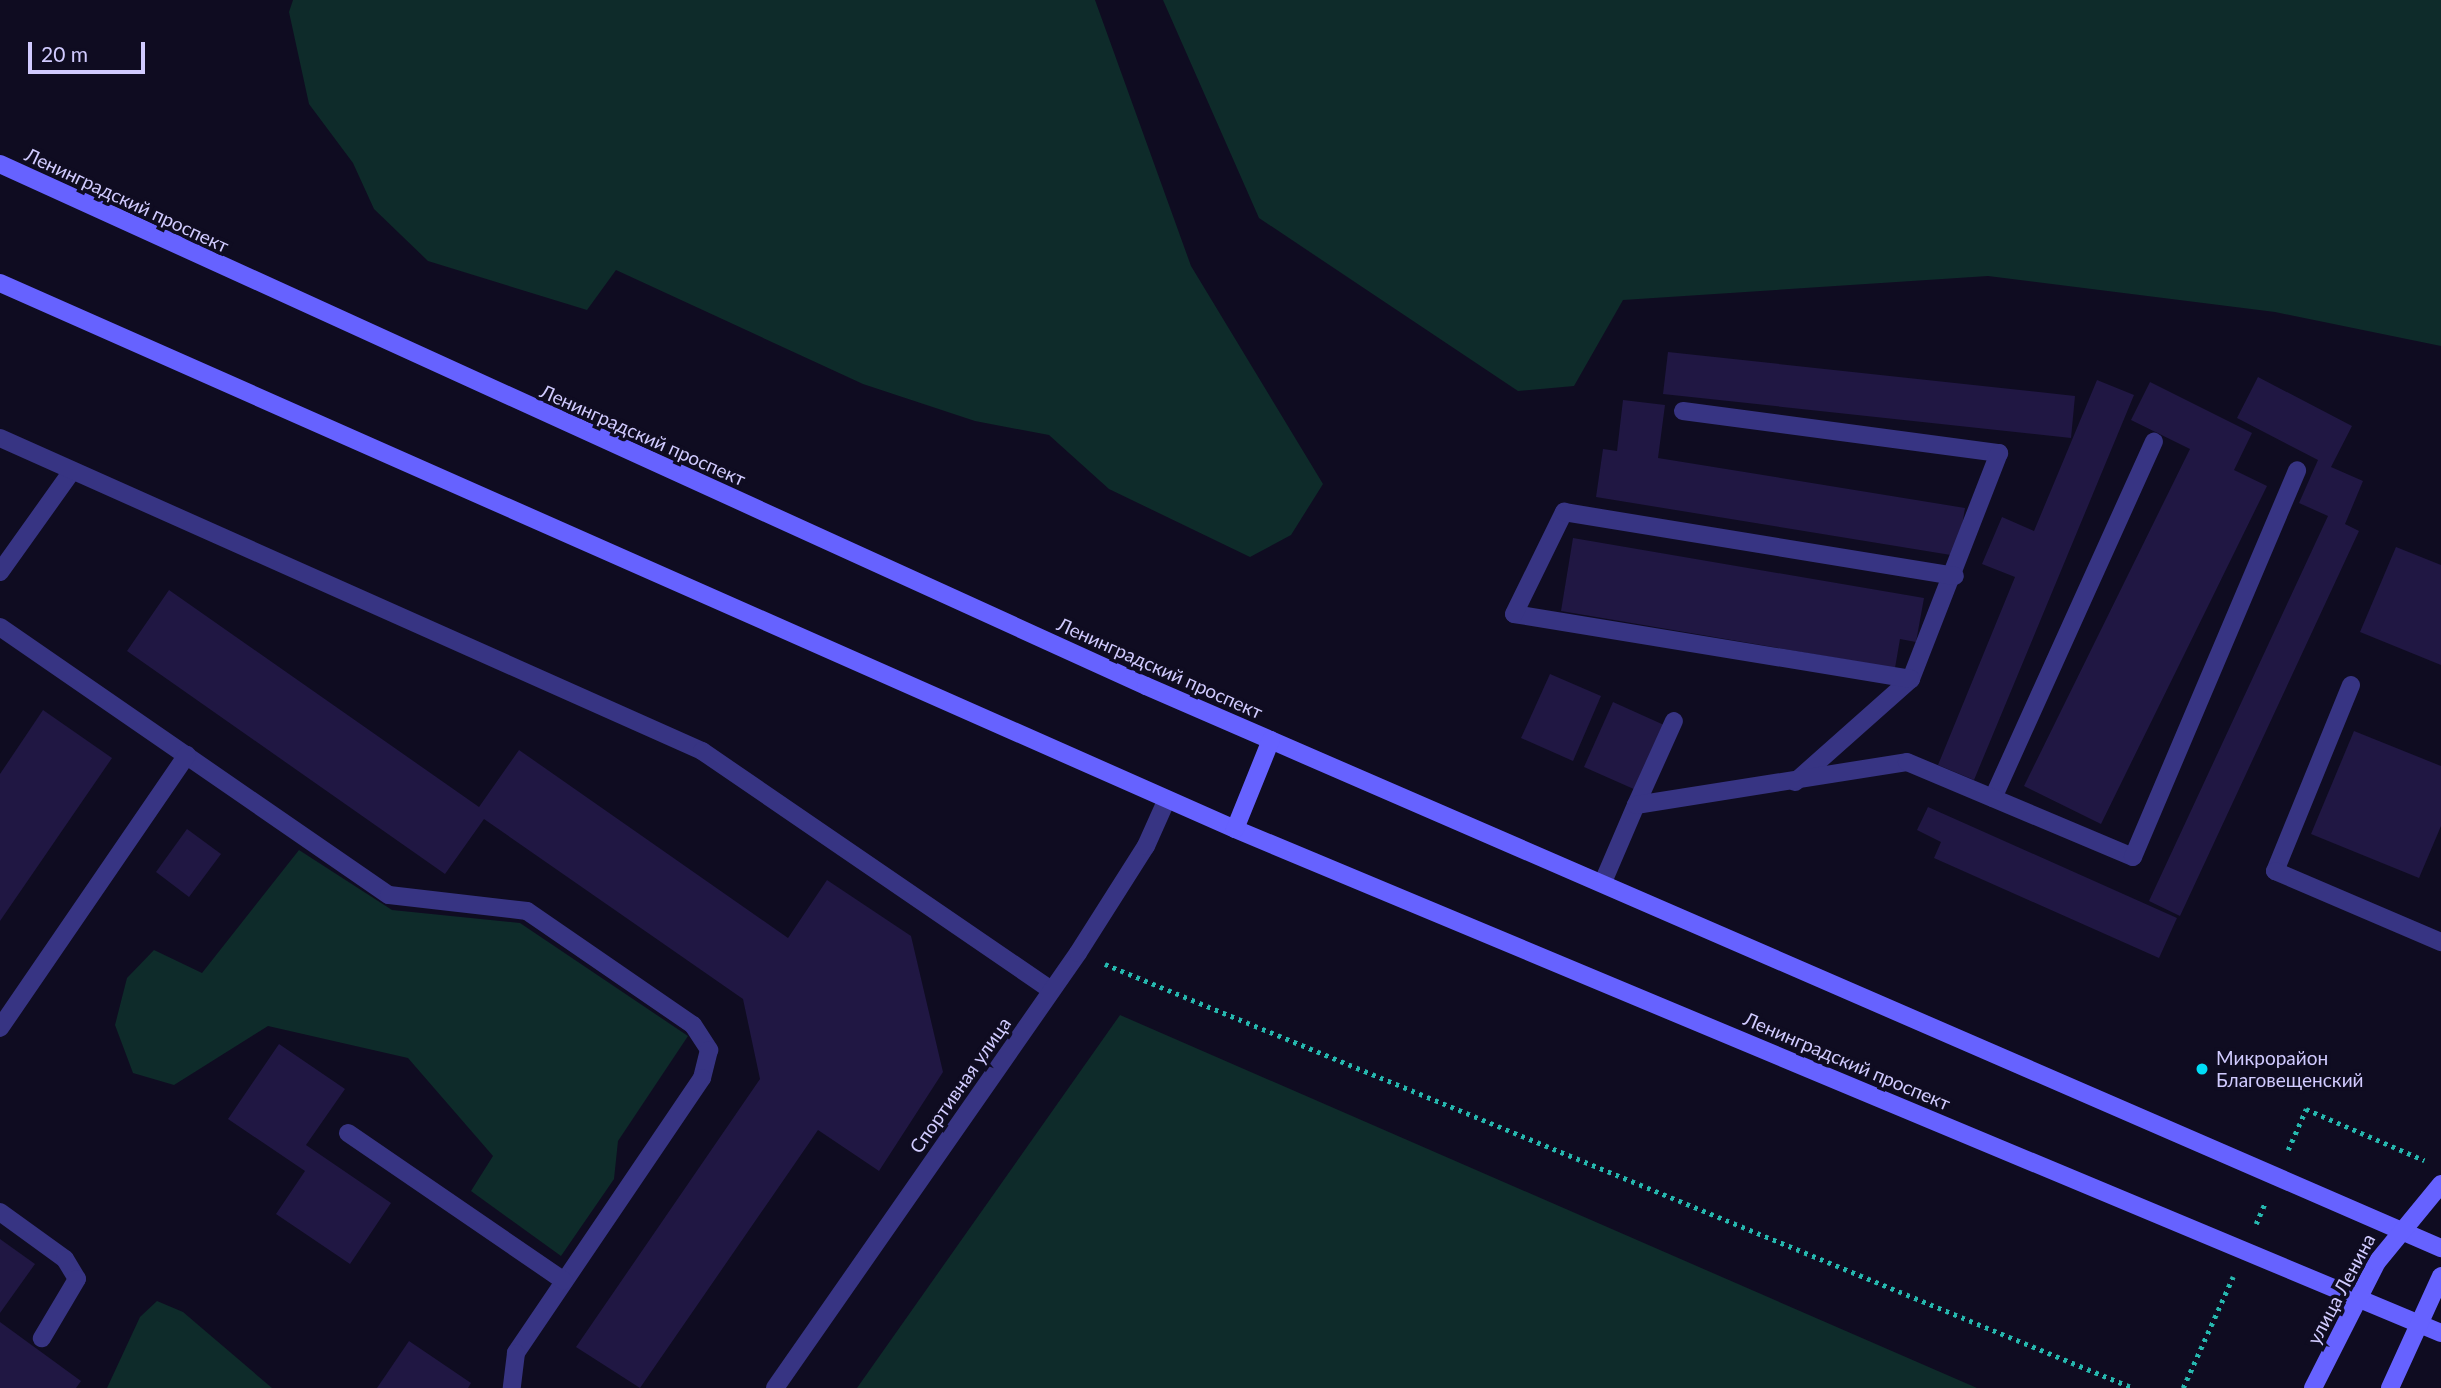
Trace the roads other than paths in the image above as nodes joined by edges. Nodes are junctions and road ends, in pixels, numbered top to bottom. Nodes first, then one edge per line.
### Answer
1 (0, 164) edge
2 (0, 283) edge
3 (1683, 411) dead end
4 (0, 438) edge
5 (2154, 442) dead end
6 (2297, 470) dead end
7 (72, 471) junction
8 (0, 572) edge
9 (1955, 576) junction
10 (0, 627) edge
11 (1911, 679) junction
12 (2351, 685) dead end
13 (1674, 721) dead end
14 (1271, 740) junction
15 (187, 755) junction
16 (1795, 782) junction
17 (1993, 798) junction
18 (1167, 799) junction
19 (1636, 805) junction
20 (1235, 829) junction
21 (1603, 883) junction
22 (2441, 942) edge
23 (1051, 990) junction
24 (0, 1028) edge
25 (348, 1133) dead end
26 (2441, 1184) edge
27 (0, 1212) edge
28 (2399, 1229) junction
29 (2441, 1248) edge
30 (2441, 1276) edge
31 (564, 1281) junction
32 (2357, 1296) junction
33 (2420, 1324) junction
34 (2441, 1333) edge
35 (42, 1338) dead end
36 (512, 1388) edge
37 (775, 1388) edge
38 (2313, 1388) edge
39 (2390, 1388) edge

1 - 14 main road, Ленинградский проспект
2 - 18 main road, Ленинградский проспект
3 - 9 street
4 - 7 street
5 - 17 street
6 - 17 street
7 - 8 street
7 - 23 street
9 - 11 street
9 - 11 street
10 - 15 street
11 - 16 street
12 - 22 street
13 - 19 street
14 - 20 main road, Ленинградский проспект
14 - 21 main road, Ленинградский проспект
15 - 24 street
15 - 31 street
16 - 17 street
16 - 19 street
18 - 20 main road, Ленинградский проспект
18 - 23 street, Спортивная улица
19 - 21 street
20 - 32 main road, Ленинградский проспект
21 - 28 main road, Ленинградский проспект
23 - 37 street, Спортивная улица
25 - 31 street
26 - 28 main road, улица Ленина
27 - 35 street
28 - 29 main road, Ленинградский проспект
28 - 32 main road, улица Ленина
30 - 33 main road
31 - 36 street
32 - 33 main road, Ленинградский проспект
32 - 38 main road, улица Ленина
33 - 34 main road, Ленинградский проспект
33 - 39 main road

